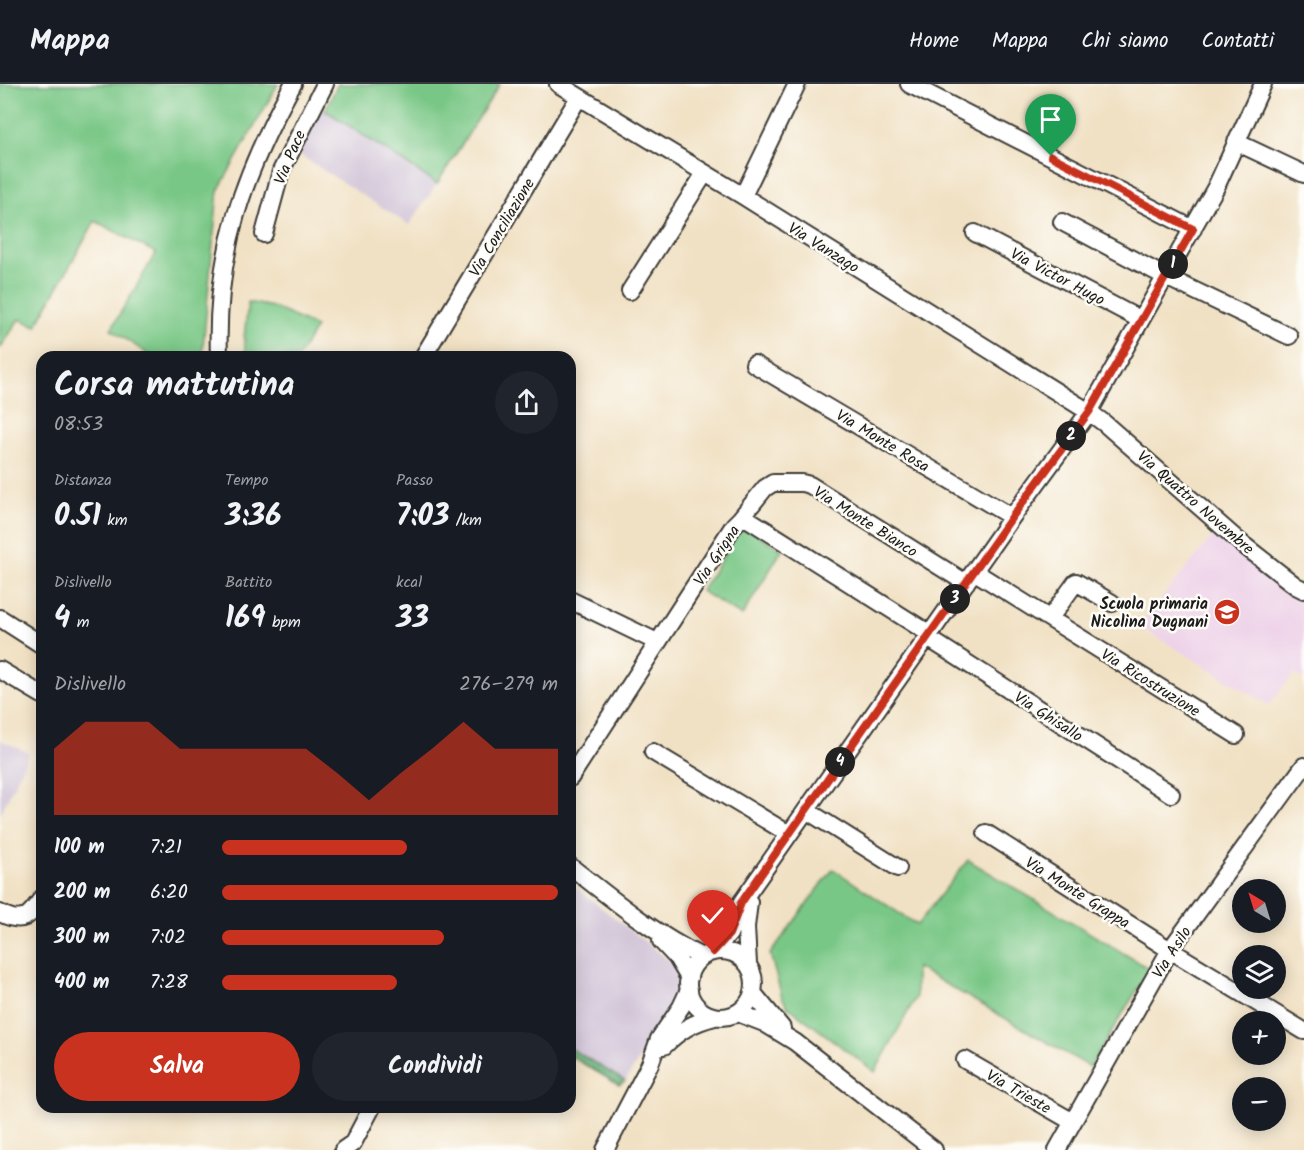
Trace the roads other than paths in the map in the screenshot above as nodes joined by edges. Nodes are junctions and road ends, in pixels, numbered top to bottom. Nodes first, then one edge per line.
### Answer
1 (293, 84) edge
2 (324, 84) edge
3 (558, 84) edge
4 (796, 84) edge
5 (909, 84) edge
6 (1263, 84) edge
7 (579, 97) junction
8 (1236, 142) junction
9 (705, 173) junction
10 (1304, 174) edge
11 (743, 196) junction
12 (1062, 222) dead end
13 (1193, 229) junction
14 (975, 233) dead end
15 (264, 234) dead end
16 (1166, 277) junction
17 (630, 291) dead end
18 (1141, 320) junction
19 (1289, 336) dead end
20 (219, 351) edge
21 (427, 351) edge
22 (754, 364) dead end
23 (1089, 412) junction
24 (1012, 517) junction
25 (740, 519) junction
26 (970, 578) junction
27 (1304, 590) edge
28 (576, 603) edge
29 (1112, 603) dead end
30 (0, 618) edge
31 (1050, 618) junction
32 (929, 636) junction
33 (36, 641) edge
34 (657, 642) junction
35 (0, 670) edge
36 (36, 691) edge
37 (1236, 735) dead end
38 (653, 752) dead end
39 (1304, 766) edge
40 (576, 769) edge
41 (1170, 794) dead end
42 (806, 810) junction
43 (986, 833) dead end
44 (789, 834) junction
45 (898, 868) dead end
46 (576, 871) edge
47 (750, 890) junction
48 (36, 906) edge
49 (0, 913) edge
50 (641, 921) junction
51 (1170, 950) junction
52 (707, 955) junction
53 (748, 964) junction
54 (689, 984) junction
55 (753, 993) junction
56 (738, 1013) junction
57 (715, 1017) junction
58 (1304, 1030) edge
59 (795, 1042) junction
60 (652, 1060) junction
61 (965, 1060) dead end
62 (369, 1113) edge
63 (1073, 1122) junction
64 (1065, 1147) edge
65 (343, 1150) edge
66 (605, 1150) edge
67 (934, 1150) edge

1 - 20 street
2 - 15 street, Via Pace
3 - 7 street, Via Vanzago
4 - 11 street
5 - 13 street
6 - 8 street
7 - 9 street, Via Vanzago
7 - 21 street, Via Conciliazione
8 - 10 street
8 - 13 street
9 - 11 street, Via Vanzago
9 - 17 street
11 - 23 street, Via Vanzago
12 - 16 street
13 - 16 street
14 - 18 street, Via Victor Hugo
16 - 18 street
16 - 19 street
18 - 23 street
22 - 24 street, Via Monte Rosa
23 - 24 street
23 - 27 street, Via Quattro Novembre
24 - 26 street
25 - 26 street, Via Monte Bianco
25 - 32 street, Via Grigna
25 - 34 street, Via Grigna
26 - 31 street, Via Ricostruzione
26 - 32 street
28 - 34 street
29 - 31 street
30 - 33 street
31 - 37 street, Via Ricostruzione
32 - 41 street, Via Ghisallo
32 - 42 street
34 - 40 street, Via Grigna
35 - 36 street
38 - 44 street
39 - 51 street, Via Asilo
42 - 44 street
42 - 45 street
43 - 51 street, Via Monte Grappa
44 - 47 street
46 - 50 street
47 - 52 street
47 - 53 street
48 - 49 street
50 - 52 street
50 - 54 street
51 - 58 street, Via Monte Grappa
51 - 63 street, Via Asilo
52 - 53 street
52 - 54 street
53 - 55 street
54 - 57 street
54 - 60 street
55 - 56 street
55 - 59 street
56 - 57 street
56 - 59 street
57 - 60 street
59 - 67 street
60 - 66 street
61 - 63 street, Via Trieste
62 - 65 street
63 - 64 street, Via Asilo

